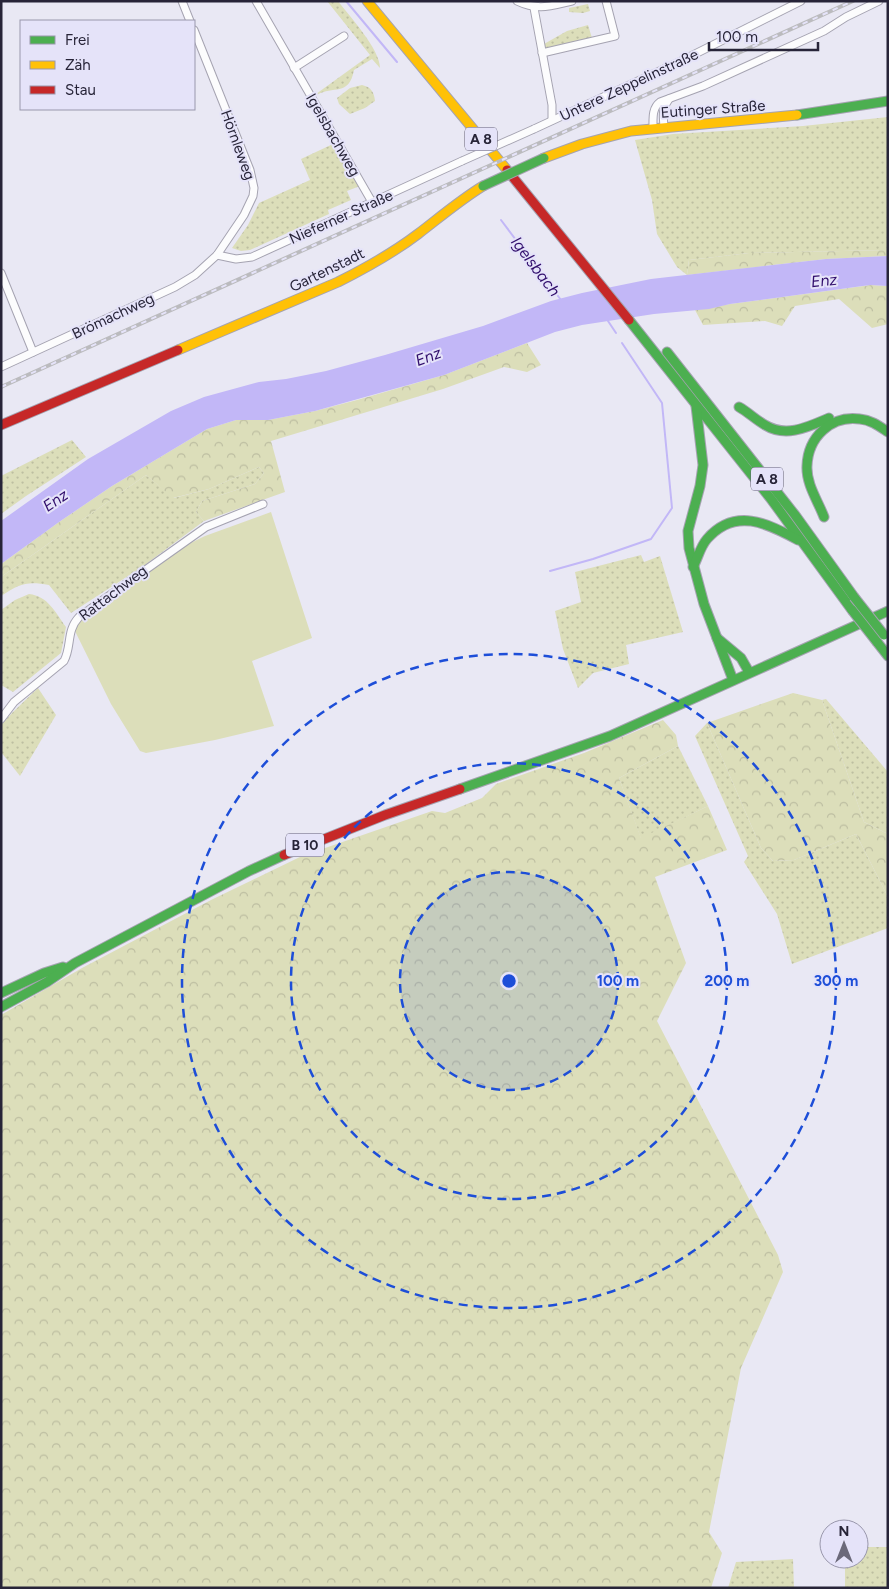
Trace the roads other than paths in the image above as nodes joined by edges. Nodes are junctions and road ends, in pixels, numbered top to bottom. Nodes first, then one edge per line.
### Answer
1 (182, 1) edge
2 (256, 1) edge
3 (367, 1) edge
4 (378, 1) edge
5 (516, 1) edge
6 (572, 1) edge
7 (606, 1) edge
8 (800, 1) edge
9 (879, 1) edge
10 (534, 8) junction
11 (190, 20) edge
12 (195, 32) edge
13 (344, 36) dead end
14 (542, 53) junction
15 (294, 68) junction
16 (669, 98) junction
17 (888, 101) edge
18 (552, 120) junction
19 (664, 126) junction
20 (653, 128) junction
21 (544, 158) joint
22 (462, 161) joint
23 (372, 202) junction
24 (217, 255) junction
25 (1, 273) edge
26 (597, 273) junction
27 (33, 352) junction
28 (1, 367) edge
29 (673, 367) junction
30 (696, 406) junction
31 (738, 407) dead end
32 (888, 424) edge
33 (1, 426) edge
34 (888, 432) edge
35 (263, 504) dead end
36 (824, 517) dead end
37 (802, 543) junction
38 (693, 567) junction
39 (888, 611) edge
40 (715, 636) junction
41 (883, 639) edge
42 (888, 656) edge
43 (741, 658) junction
44 (759, 668) junction
45 (749, 672) junction
46 (733, 680) junction
47 (1, 719) edge
48 (75, 962) junction
49 (1, 993) edge
50 (1, 1008) edge

1 - 11 street
2 - 15 street, Igelsbachweg
3 - 26 main road, A 8
4 - 26 main road, A 8
5 - 10 street
6 - 10 street
7 - 14 street
8 - 18 street, Untere Zeppelinstraße
9 - 16 street
10 - 14 street
12 - 24 street, Hörnleweg
13 - 15 street
14 - 18 street
15 - 23 street, Igelsbachweg
16 - 19 street
16 - 20 street
17 - 19 main road, Eutinger Straße
18 - 22 street, Untere Zeppelinstraße, bridge
19 - 20 main road, Eutinger Straße
20 - 21 main road, Eutinger Straße
21 - 33 main road, Gartenstadt, bridge
22 - 23 street, Nieferner Straße
23 - 24 street, Nieferner Straße
24 - 27 street, Brömachweg
25 - 27 street
26 - 29 main road, A 8
27 - 28 street, Brömachweg
29 - 30 main road, A 8
29 - 41 main road, A 8, bridge
30 - 37 main road, A 8
30 - 38 main road
31 - 32 main road
34 - 36 main road
35 - 47 street, Rattachweg
37 - 38 main road
37 - 41 main road, A 8, bridge
38 - 40 main road
39 - 44 main road, B 10
40 - 43 main road
40 - 46 main road
41 - 42 main road, A 8
43 - 44 main road
43 - 45 main road
44 - 45 main road, B 10
45 - 46 main road, B 10
46 - 48 main road, B 10
48 - 49 main road, B 10
48 - 50 main road, B 10

